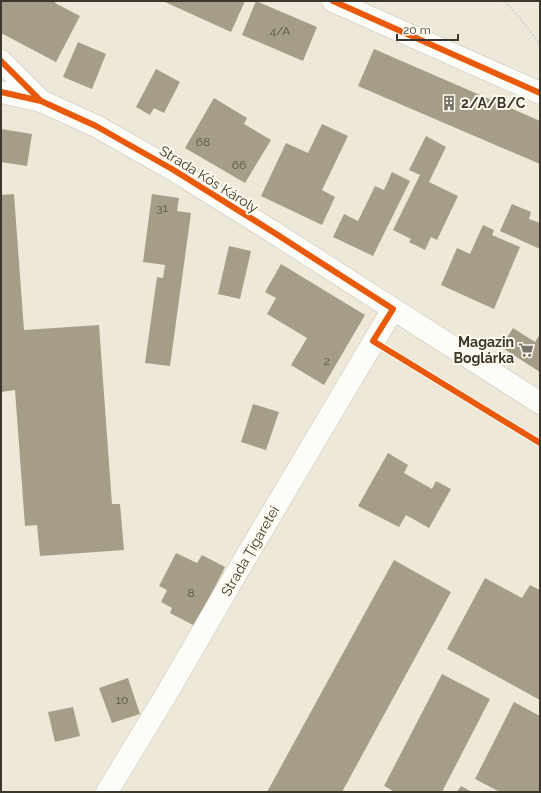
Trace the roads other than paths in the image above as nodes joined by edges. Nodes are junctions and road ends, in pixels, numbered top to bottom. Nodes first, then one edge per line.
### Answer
1 (333, 1) edge
2 (1, 61) edge
3 (1, 92) edge
4 (540, 93) edge
5 (41, 101) junction
6 (393, 309) junction
7 (540, 403) edge
8 (107, 792) edge

1 - 4 main road
2 - 5 main road
3 - 5 main road, Strada Kós Károly
5 - 6 main road, Strada Kós Károly
6 - 7 main road, Strada Kós Károly
6 - 8 main road, Strada Țigaretei

